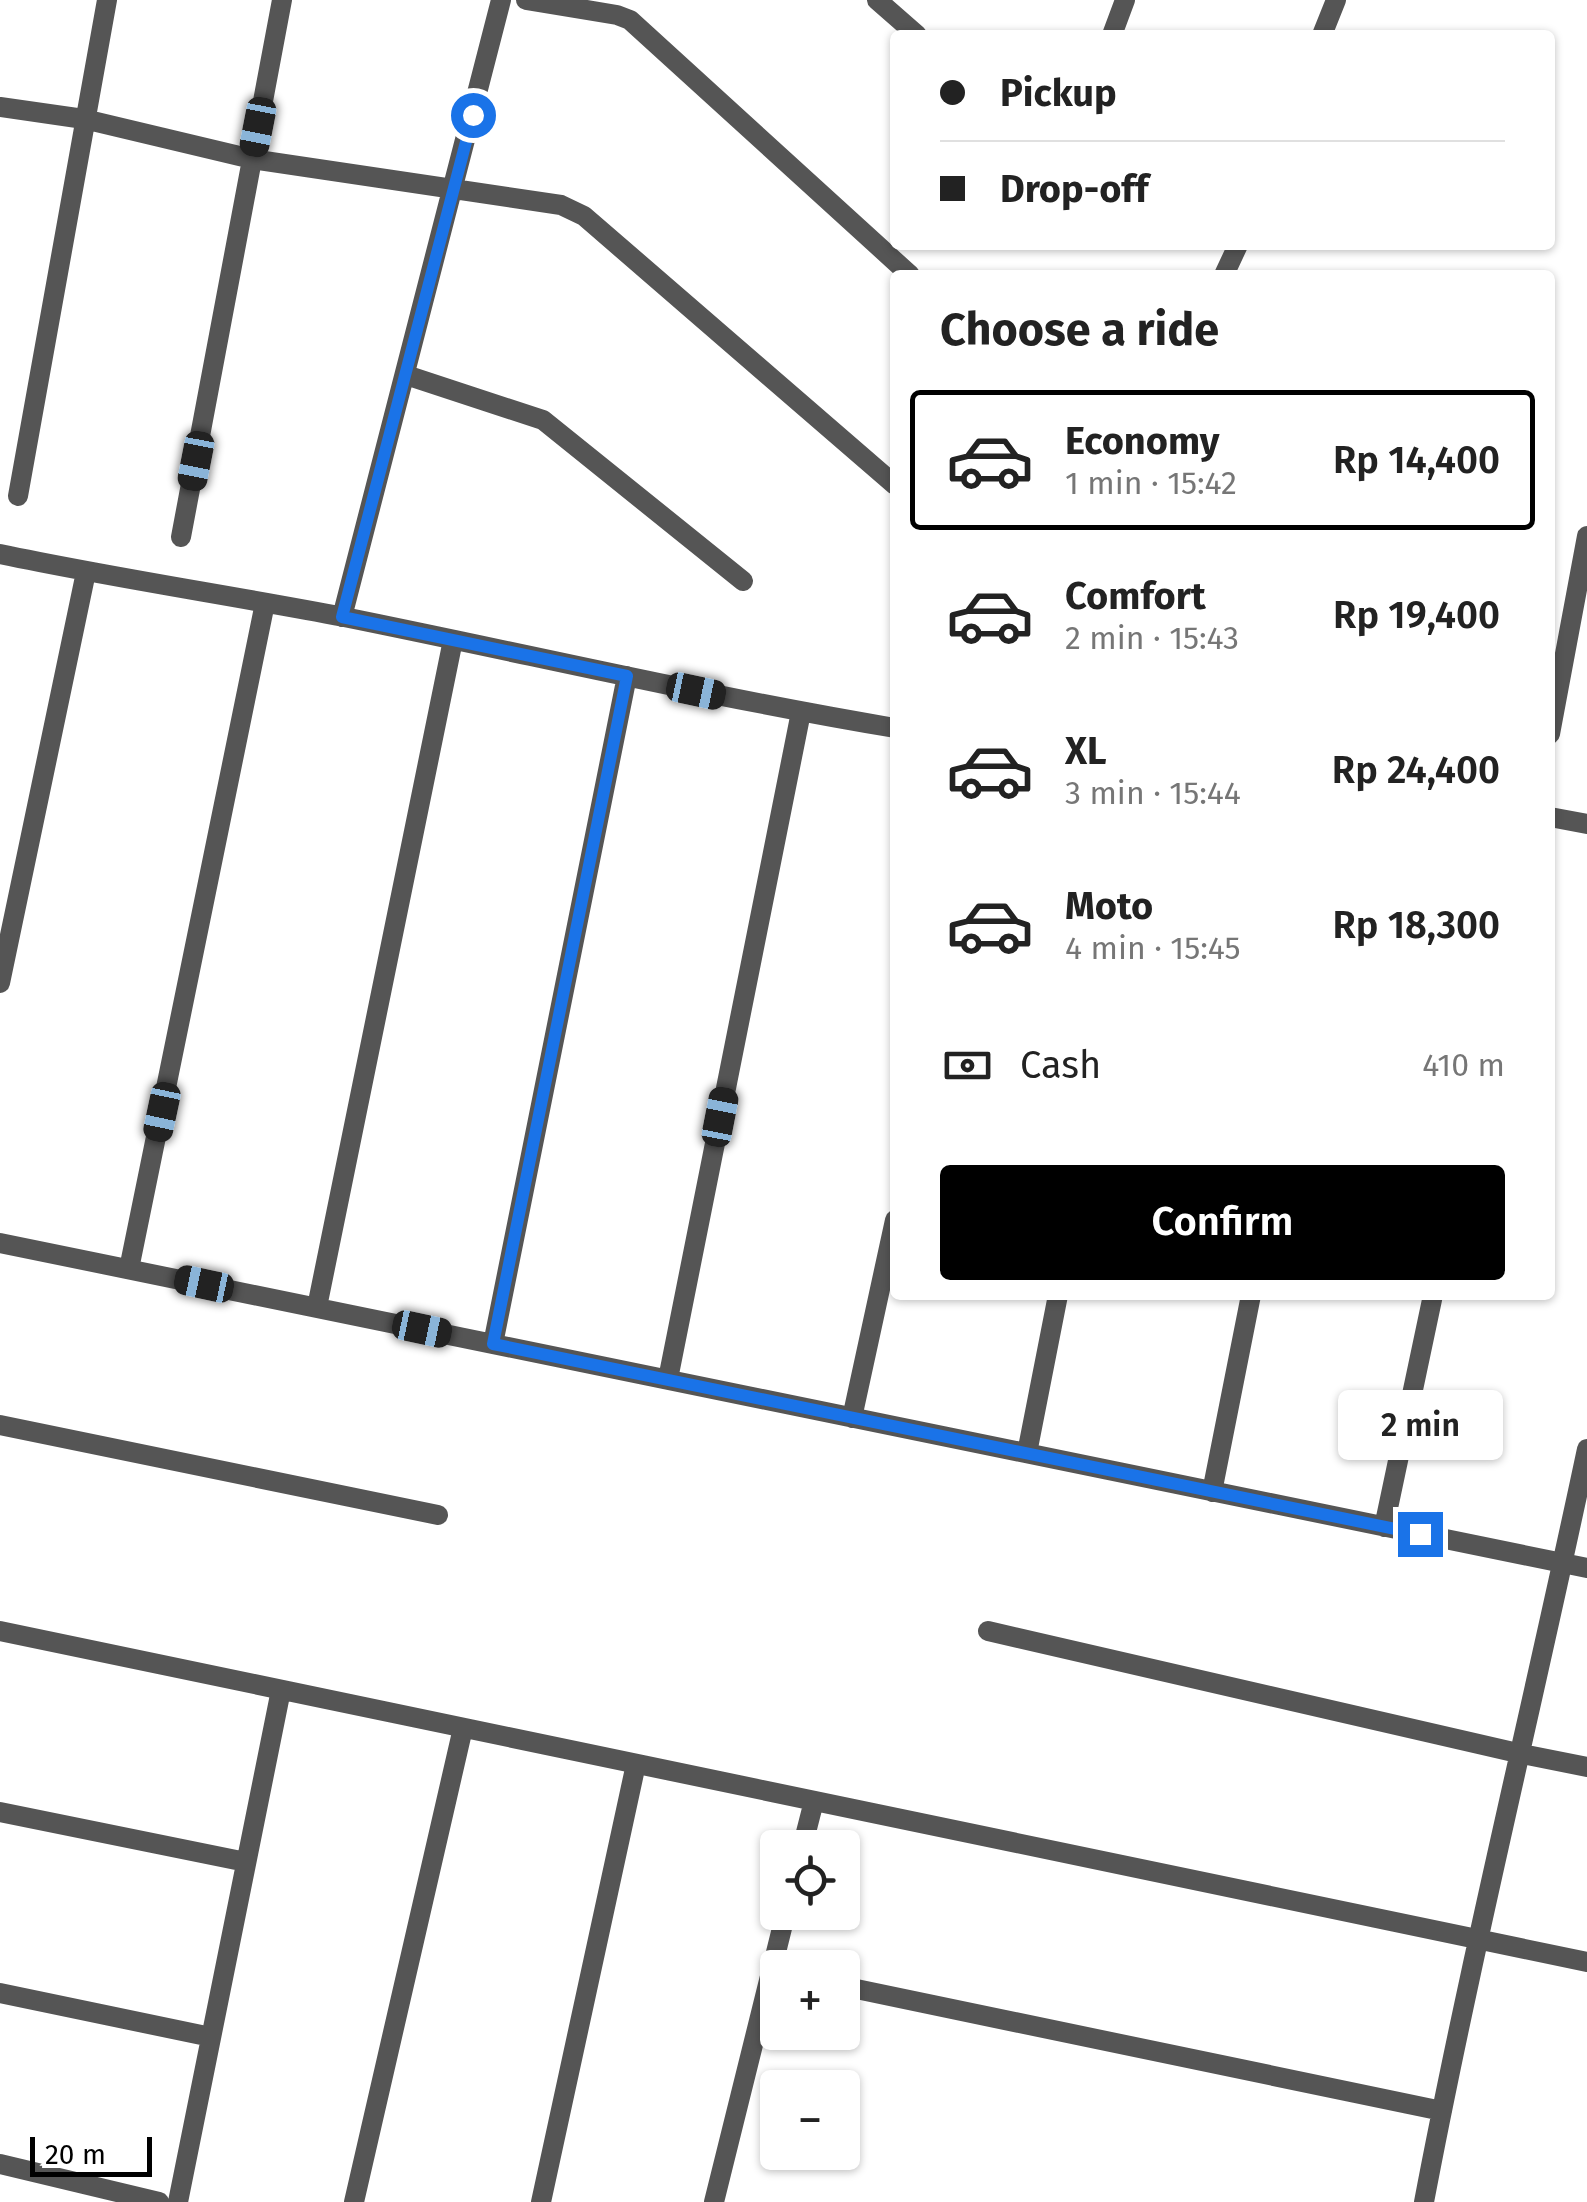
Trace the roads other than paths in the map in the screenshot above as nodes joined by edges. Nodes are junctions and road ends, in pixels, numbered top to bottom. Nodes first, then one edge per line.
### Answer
1 (107, 0) edge
2 (282, 0) edge
3 (501, 0) edge
4 (526, 0) edge
5 (877, 0) edge
6 (1125, 0) edge
7 (1336, 0) edge
8 (912, 30) edge
9 (1114, 30) edge
10 (1324, 30) edge
11 (0, 107) edge
12 (84, 120) junction
13 (252, 159) junction
14 (454, 192) junction
15 (905, 270) edge
16 (406, 375) junction
17 (890, 482) edge
18 (18, 496) dead end
19 (1587, 536) edge
20 (181, 537) dead end
21 (0, 554) edge
22 (86, 572) junction
23 (743, 581) dead end
24 (265, 603) junction
25 (342, 617) junction
26 (453, 640) junction
27 (627, 676) junction
28 (1555, 707) edge
29 (801, 712) junction
30 (890, 727) edge
31 (1555, 818) edge
32 (1587, 824) edge
33 (0, 983) edge
34 (0, 1242) edge
35 (890, 1243) edge
36 (130, 1269) junction
37 (1057, 1300) edge
38 (1250, 1300) edge
39 (1432, 1300) edge
40 (317, 1308) junction
41 (493, 1344) junction
42 (668, 1379) junction
43 (852, 1418) junction
44 (0, 1425) edge
45 (1587, 1449) edge
46 (1027, 1453) junction
47 (1212, 1492) junction
48 (438, 1516) dead end
49 (1384, 1527) junction
50 (1563, 1563) junction
51 (1587, 1568) edge
52 (988, 1631) dead end
53 (0, 1632) edge
54 (281, 1690) junction
55 (463, 1728) junction
56 (1522, 1754) junction
57 (636, 1764) junction
58 (1587, 1766) edge
59 (814, 1801) junction
60 (0, 1812) edge
61 (807, 1830) edge
62 (246, 1862) junction
63 (1476, 1938) junction
64 (1587, 1962) edge
65 (860, 1990) edge
66 (0, 1994) edge
67 (760, 2029) edge
68 (211, 2037) junction
69 (1442, 2110) junction
70 (0, 2164) edge
71 (160, 2202) edge
72 (178, 2202) edge
73 (354, 2202) edge
74 (542, 2202) edge
75 (714, 2202) edge
76 (1424, 2202) edge

1 - 12 street
2 - 13 street
3 - 14 street
4 - 15 street
5 - 8 street
6 - 9 street
7 - 10 street
11 - 12 street
12 - 13 street
12 - 18 street
13 - 14 street
13 - 20 street
14 - 16 street
14 - 17 street
16 - 23 street
16 - 25 street
19 - 28 street
21 - 22 street
22 - 24 street
22 - 33 street
24 - 25 street
24 - 36 street
25 - 26 street
26 - 27 street
26 - 40 street
27 - 29 street
27 - 41 street
29 - 30 street
29 - 42 street
31 - 32 street
34 - 36 street
35 - 43 street
36 - 40 street
37 - 46 street
38 - 47 street
39 - 49 street
40 - 41 street
41 - 42 street
42 - 43 street
43 - 46 street
44 - 48 street
45 - 50 street
46 - 47 street
47 - 49 street
49 - 50 street
50 - 51 street
50 - 56 street
52 - 56 street
53 - 54 street
54 - 55 street
54 - 62 street
55 - 57 street
55 - 73 street
56 - 58 street
56 - 63 street
57 - 59 street
57 - 74 street
59 - 61 street
59 - 63 street
60 - 62 street
62 - 68 street
63 - 64 street
63 - 69 street
65 - 69 street
66 - 68 street
67 - 75 street
68 - 72 street
69 - 76 street
70 - 71 street

